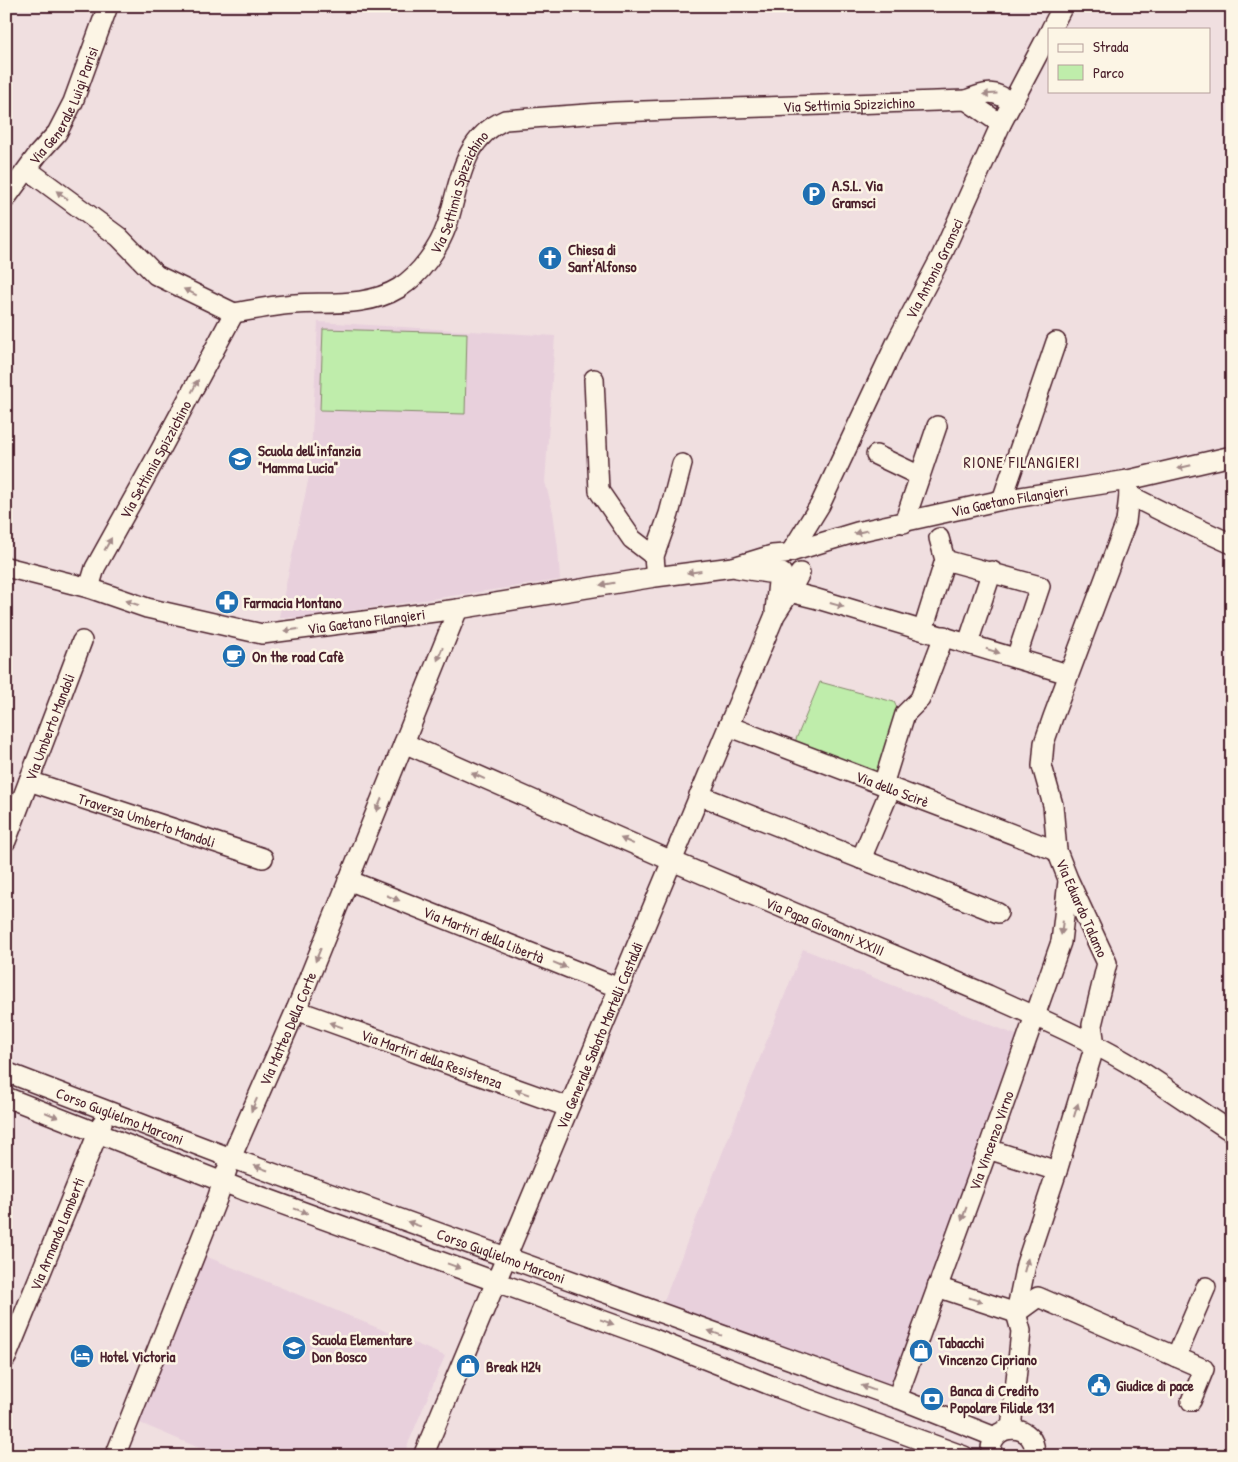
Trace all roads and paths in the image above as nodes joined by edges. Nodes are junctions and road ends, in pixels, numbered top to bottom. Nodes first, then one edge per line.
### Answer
1 (108, 6) edge
2 (1063, 6) edge
3 (1052, 28) edge
4 (1048, 35) edge
5 (966, 100) junction
6 (1012, 103) junction
7 (1001, 124) junction
8 (28, 170) junction
9 (6, 198) edge
10 (234, 312) junction
11 (1056, 342) dead end
12 (594, 380) dead end
13 (937, 426) dead end
14 (876, 455) dead end
15 (1232, 456) edge
16 (682, 464) dead end
17 (920, 476) junction
18 (1129, 487) junction
19 (1002, 500) junction
20 (820, 505) junction
21 (904, 523) junction
22 (939, 538) dead end
23 (818, 543) junction
24 (1232, 544) edge
25 (788, 553) junction
26 (654, 556) junction
27 (945, 560) junction
28 (6, 567) edge
29 (733, 567) junction
30 (992, 571) junction
31 (655, 577) junction
32 (791, 577) junction
33 (89, 588) junction
34 (458, 609) junction
35 (923, 630) junction
36 (944, 636) junction
37 (82, 641) dead end
38 (968, 643) junction
39 (1016, 658) junction
40 (1068, 674) junction
41 (728, 726) junction
42 (404, 743) junction
43 (29, 781) junction
44 (887, 786) junction
45 (699, 795) junction
46 (6, 841) edge
47 (1057, 851) junction
48 (263, 858) dead end
49 (860, 859) junction
50 (672, 861) junction
51 (348, 880) junction
52 (1068, 880) junction
53 (998, 913) dead end
54 (619, 988) junction
55 (296, 1010) junction
56 (1034, 1016) junction
57 (1095, 1045) junction
58 (6, 1072) edge
59 (6, 1097) edge
60 (568, 1107) junction
61 (107, 1110) junction
62 (1232, 1132) edge
63 (98, 1133) junction
64 (988, 1149) junction
65 (231, 1158) junction
66 (1057, 1171) junction
67 (223, 1183) junction
68 (506, 1257) junction
69 (496, 1282) junction
70 (937, 1287) junction
71 (1206, 1287) dead end
72 (1016, 1313) junction
73 (664, 1314) junction
74 (654, 1339) junction
75 (781, 1356) junction
76 (1176, 1357) junction
77 (6, 1358) edge
78 (770, 1385) junction
79 (897, 1398) junction
80 (1192, 1401) dead end
81 (1003, 1433) junction
82 (117, 1451) edge
83 (1039, 1454) edge
84 (423, 1456) edge
85 (964, 1456) edge
86 (990, 1456) edge

1 - 8 street, Via Generale Luigi Parisi
2 - 3 street
4 - 6 street, Via Antonio Gramsci
6 -> 5 street, Via Settimia Spizzichino
5 - 7 street
5 - 10 street, Via Settimia Spizzichino
6 - 7 street, Via Antonio Gramsci
7 - 20 street, Via Antonio Gramsci
8 - 9 street, Via Generale Luigi Parisi
10 -> 8 street
33 -> 10 street, Via Settimia Spizzichino
11 - 19 street
12 - 26 street
13 - 17 street
14 - 17 street
15 -> 18 street, Via Gaetano Filangieri
16 - 26 street
17 - 21 street
18 - 19 street, Via Gaetano Filangieri
18 - 24 street
18 - 40 street, Via Eduardo Talamo
19 - 21 street, Via Gaetano Filangieri
20 - 23 street, Via Antonio Gramsci
20 - 25 street, Via Antonio Gramsci
21 -> 23 street, Via Gaetano Filangieri
22 - 27 street
23 - 25 street, Via Gaetano Filangieri
23 - 32 street, Via Antonio Gramsci
25 - 29 street, Via Gaetano Filangieri
25 - 32 street
26 - 31 street
27 - 30 street
27 - 35 street
28 - 33 street, Via Gaetano Filangieri
29 -> 31 street, Via Gaetano Filangieri
29 - 32 street, Via Gaetano Filangieri
30 - 38 street
30 - 39 street
31 -> 34 street, Via Gaetano Filangieri
32 -> 35 street
32 - 41 street, Via Generale Sabato Martelli Castaldi
34 -> 33 street, Via Gaetano Filangieri
34 -> 42 street, Via Matteo Della Corte
35 - 36 street
36 - 38 street
36 - 44 street
37 - 43 street, Via Umberto Mandoli
38 -> 39 street
39 - 40 street
40 - 47 street, Via Eduardo Talamo
41 - 44 street, Via dello Scirè
41 - 45 street, Via Generale Sabato Martelli Castaldi
50 -> 42 street, Via Papa Giovanni XXIII
42 -> 51 street, Via Matteo Della Corte
43 - 46 street, Via Umberto Mandoli
43 - 48 street, Traversa Umberto Mandoli
44 - 47 street, Via dello Scirè
44 - 49 street
45 - 49 street
45 - 50 street, Via Generale Sabato Martelli Castaldi
47 - 52 street, Via Eduardo Talamo
49 - 53 street
50 - 54 street, Via Generale Sabato Martelli Castaldi
50 - 56 street, Via Papa Giovanni XXIII
51 -> 54 street, Via Martiri della Libertà
51 -> 55 street, Via Matteo Della Corte
52 -> 56 street, Via Vincenzo Virno
52 - 57 street, Via Eduardo Talamo
54 - 60 street, Via Generale Sabato Martelli Castaldi
60 -> 55 street, Via Martiri della Resistenza
55 -> 65 street, Via Matteo Della Corte
56 - 57 street, Via Papa Giovanni XXIII
56 - 64 street, Via Vincenzo Virno
57 - 62 street, Via Papa Giovanni XXIII
66 -> 57 street, Via Eduardo Talamo
58 - 61 street, Corso Guglielmo Marconi
59 -> 63 street, Corso Guglielmo Marconi
60 - 68 street, Via Generale Sabato Martelli Castaldi
61 - 63 street, Via Armando Lamberti
61 - 65 street, Corso Guglielmo Marconi
63 - 67 street, Corso Guglielmo Marconi
63 - 77 street, Via Armando Lamberti
64 - 66 street
64 -> 70 street, Via Vincenzo Virno
65 - 67 street, Via Matteo Della Corte
68 -> 65 street, Corso Guglielmo Marconi
72 -> 66 street, Via Eduardo Talamo
67 -> 69 street, Corso Guglielmo Marconi
67 - 82 street, Via Matteo Della Corte
68 - 69 street, Via Generale Sabato Martelli Castaldi
68 - 73 street, Corso Guglielmo Marconi
69 -> 74 street, Corso Guglielmo Marconi
69 - 84 street, Via Generale Sabato Martelli Castaldi
70 -> 72 street
70 - 79 street, Via Vincenzo Virno
71 - 76 street
72 - 76 street
72 - 81 street, Via Eduardo Talamo
73 - 74 street
75 -> 73 street, Corso Guglielmo Marconi
74 - 78 street, Corso Guglielmo Marconi
75 - 78 street
79 -> 75 street, Corso Guglielmo Marconi
76 - 80 street
78 - 85 street, Corso Guglielmo Marconi
79 - 81 street, Corso Guglielmo Marconi
81 - 83 street, Corso Guglielmo Marconi
81 - 86 street, Via Eduardo Talamo

